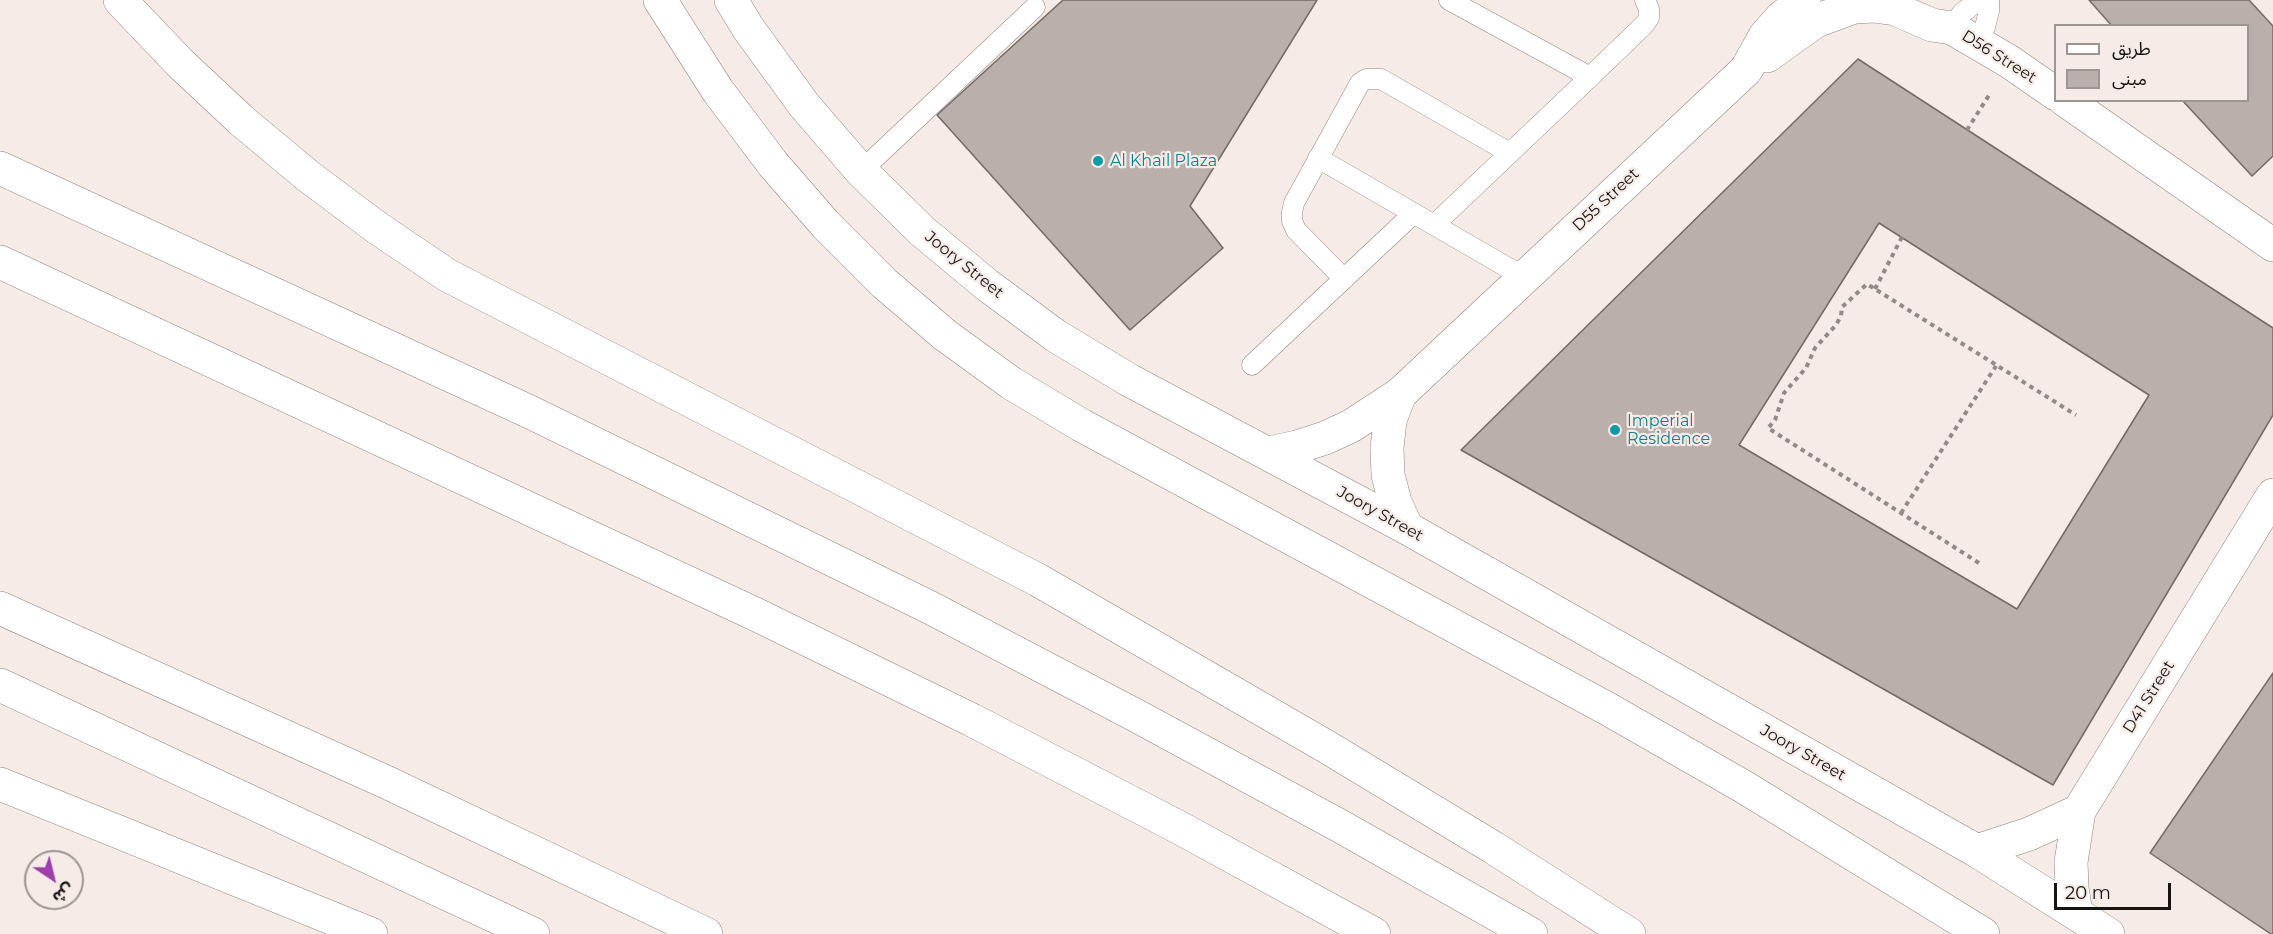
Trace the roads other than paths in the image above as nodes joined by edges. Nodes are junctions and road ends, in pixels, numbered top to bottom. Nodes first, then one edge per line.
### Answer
1 (120, 0) edge
2 (660, 0) edge
3 (732, 0) edge
4 (1449, 0) edge
5 (1645, 0) edge
6 (1804, 0) edge
7 (1923, 0) edge
8 (1979, 0) edge
9 (1989, 0) edge
10 (1035, 7) dead end
11 (1964, 35) junction
12 (1746, 70) junction
13 (1590, 77) junction
14 (2054, 93) edge
15 (2068, 102) edge
16 (1510, 153) junction
17 (1318, 158) junction
18 (0, 168) edge
19 (861, 171) junction
20 (1414, 213) junction
21 (1434, 225) junction
22 (2273, 245) edge
23 (0, 262) edge
24 (1524, 277) junction
25 (1344, 279) junction
26 (1252, 365) dead end
27 (1400, 394) junction
28 (1269, 453) junction
29 (2273, 495) edge
30 (1407, 528) junction
31 (0, 608) edge
32 (0, 685) edge
33 (0, 784) edge
34 (2079, 811) junction
35 (1977, 852) junction
36 (2076, 913) junction
37 (371, 934) edge
38 (533, 934) edge
39 (706, 934) edge
40 (1374, 934) edge
41 (1531, 934) edge
42 (1629, 934) edge
43 (1983, 934) edge
44 (2108, 934) edge

1 - 42 main road
2 - 43 main road
3 - 19 main road, Joory Street
4 - 13 lane
5 - 13 lane
6 - 12 main road, D55 Street
7 - 11 main road
8 - 11 lane
9 - 11 lane
10 - 19 lane
11 - 12 main road, D56 Street
11 - 14 main road, D56 Street
12 - 24 main road, D55 Street
13 - 16 lane
15 - 22 main road
16 - 17 lane
16 - 21 lane
17 - 20 lane
17 - 25 lane
18 - 41 main road
19 - 28 main road, Joory Street
20 - 21 lane
20 - 25 lane
21 - 24 lane
23 - 40 main road
24 - 27 main road, D55 Street
25 - 26 lane
27 - 28 main road, D55 Street
27 - 30 main road, D55 Street
28 - 30 main road, Joory Street
29 - 34 main road, D41 Street
30 - 35 main road, Joory Street
31 - 39 main road
32 - 38 main road
33 - 37 main road
34 - 35 main road
34 - 36 main road, D41 Street
35 - 36 main road, Joory Street
36 - 44 main road, Joory Street

